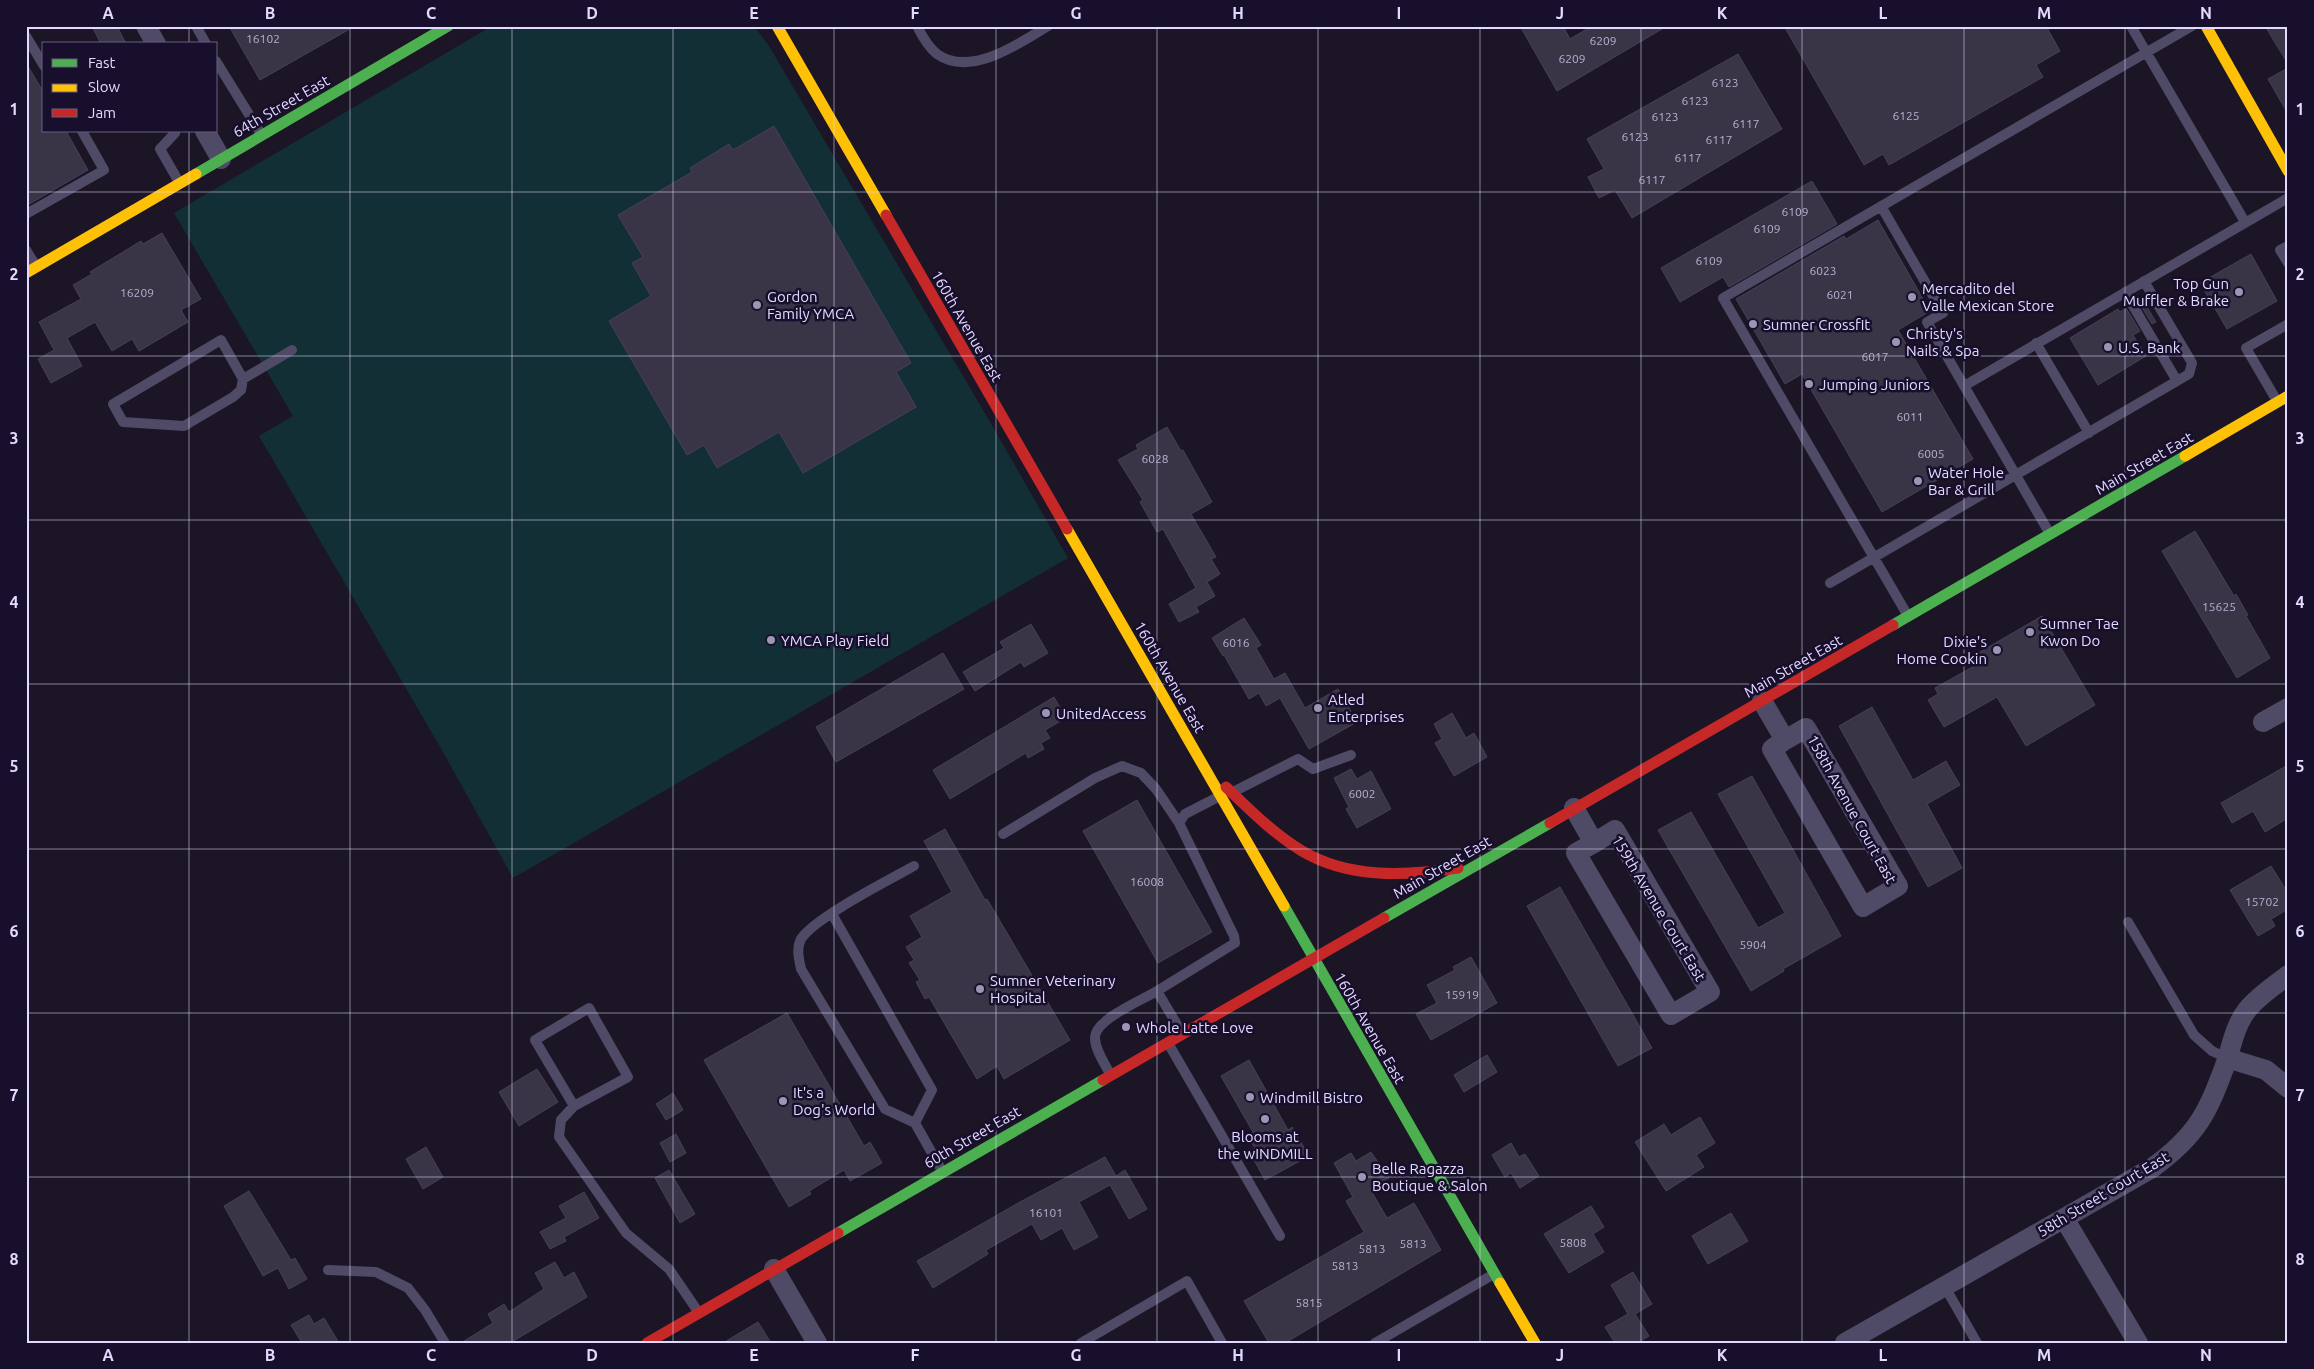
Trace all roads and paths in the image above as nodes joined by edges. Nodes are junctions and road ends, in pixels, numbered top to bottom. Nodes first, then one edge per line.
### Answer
1 (146, 26) edge
2 (196, 26) edge
3 (448, 26) edge
4 (772, 26) edge
5 (917, 26) edge
6 (1048, 26) edge
7 (2131, 26) edge
8 (2192, 26) edge
9 (2206, 26) edge
10 (780, 30) edge
11 (26, 36) edge
12 (155, 42) edge
13 (205, 42) edge
14 (2146, 52) junction
15 (42, 63) edge
16 (218, 63) edge
17 (83, 132) edge
18 (174, 132) edge
19 (206, 132) edge
20 (261, 135) junction
21 (221, 159) junction
22 (2288, 171) edge
23 (180, 183) junction
24 (2288, 198) edge
25 (1881, 206) junction
26 (26, 214) edge
27 (2245, 222) junction
28 (2288, 246) edge
29 (26, 250) edge
30 (2288, 263) edge
31 (31, 270) edge
32 (2144, 281) junction
33 (2125, 292) junction
34 (2288, 324) edge
35 (2036, 343) junction
36 (292, 350) dead end
37 (244, 379) junction
38 (2177, 381) junction
39 (1964, 386) junction
40 (2283, 399) edge
41 (2089, 433) junction
42 (2016, 476) junction
43 (2050, 535) junction
44 (1874, 558) junction
45 (1830, 583) dead end
46 (1908, 617) junction
47 (1762, 701) junction
48 (2288, 708) edge
49 (2263, 722) dead end
50 (1785, 740) junction
51 (1351, 755) dead end
52 (1226, 794) junction
53 (1574, 808) junction
54 (1179, 823) junction
55 (1003, 834) dead end
56 (1594, 843) junction
57 (1475, 865) junction
58 (914, 866) dead end
59 (832, 914) junction
60 (2128, 922) dead end
61 (1312, 958) junction
62 (2288, 975) edge
63 (1158, 991) junction
64 (1182, 1034) junction
65 (1167, 1042) junction
66 (2227, 1058) junction
67 (1111, 1075) junction
68 (2288, 1088) edge
69 (574, 1106) junction
70 (915, 1124) junction
71 (942, 1172) junction
72 (2064, 1218) junction
73 (1280, 1236) dead end
74 (774, 1269) junction
75 (328, 1270) dead end
76 (1495, 1274) junction
77 (1945, 1287) junction
78 (699, 1313) junction
79 (445, 1343) edge
80 (648, 1343) edge
81 (817, 1343) edge
82 (1081, 1343) edge
83 (1222, 1343) edge
84 (1375, 1343) edge
85 (1535, 1343) edge
86 (1846, 1343) edge
87 (1977, 1343) edge
88 (2138, 1343) edge

1 - 12 street
2 - 13 lane
3 - 20 street, 64th Street East
4 - 10 street
5 - 6 lane
7 - 14 lane
8 - 14 lane
9 - 22 street
10 - 52 street, 160th Avenue East
11 - 15 lane
14 - 25 lane
14 - 27 lane
16 - 20 lane
17 - 26 lane
18 - 23 lane
19 - 21 street
20 - 21 street, 64th Street East
21 - 23 street, 64th Street East
23 - 31 street, 64th Street East
24 - 27 lane
25 - 39 lane
25 - 44 lane
27 - 32 lane
28 - 30 lane
29 - 31 lane
32 - 33 lane
32 - 38 lane
33 - 35 lane
33 - 38 lane
34 - 40 lane
35 - 39 lane
35 - 41 lane
36 - 37 lane
37 - 37 lane
38 - 41 lane
39 - 42 lane
40 - 43 street, Main Street East
41 - 42 lane
42 - 43 lane
42 - 44 lane
43 - 46 street, Main Street East
44 - 45 lane
44 - 46 lane
46 - 47 street, Main Street East
47 - 50 street, 158th Avenue Court East
47 - 53 street, Main Street East
48 - 49 street
50 - 50 street, 158th Avenue Court East
51 - 52 lane
52 - 54 lane
52 - 57 street
52 - 61 street, 160th Avenue East
53 - 56 street, 159th Avenue Court East
53 - 57 street, Main Street East
54 - 55 lane
54 - 63 lane
56 - 56 street, 159th Avenue Court East
57 - 61 street, Main Street East
58 - 59 lane
59 - 70 lane
59 - 70 lane
60 - 66 lane
61 - 64 street, 60th Street East
61 - 76 street, 160th Avenue East
62 - 66 street, 58th Street Court East
63 - 64 lane
63 - 67 lane
64 - 65 street, 60th Street East
65 - 67 street, 60th Street East
65 - 73 lane
66 - 68 street
66 - 72 street, 58th Street Court East
67 - 71 street, 60th Street East
69 - 69 lane
69 - 78 lane
70 - 71 lane
71 - 74 street, 60th Street East
72 - 77 street, 58th Street Court East
72 - 88 street
74 - 78 street, 60th Street East
74 - 81 street
75 - 79 lane
76 - 84 lane
76 - 85 street, 160th Avenue East
77 - 86 street, 58th Street Court East
77 - 87 lane
78 - 80 street, 60th Street East
82 - 83 lane

